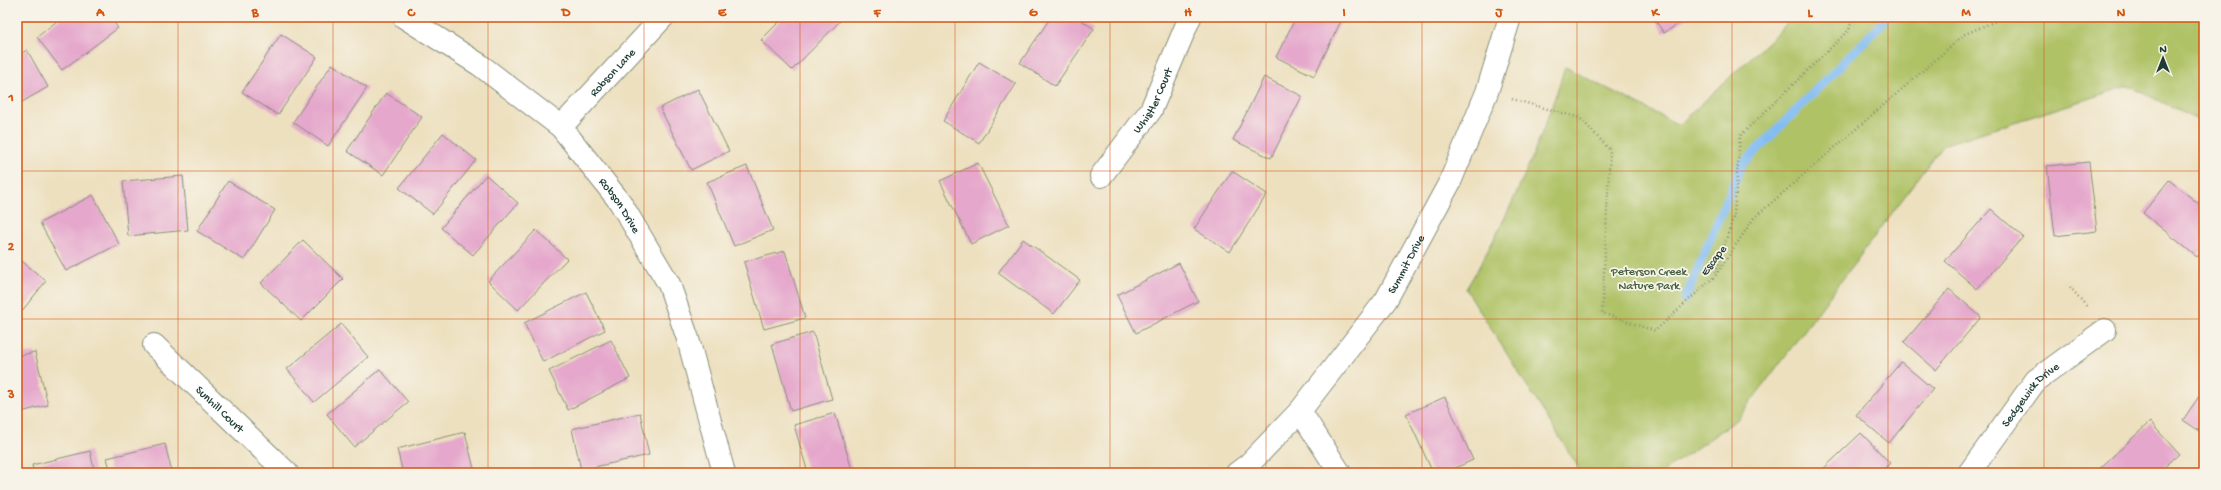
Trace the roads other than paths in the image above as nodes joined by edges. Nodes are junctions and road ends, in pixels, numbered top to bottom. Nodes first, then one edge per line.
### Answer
1 (404, 17) edge
2 (663, 17) edge
3 (1190, 17) edge
4 (1510, 17) edge
5 (560, 127) junction
6 (1100, 176) dead end
7 (2105, 330) dead end
8 (154, 345) dead end
9 (1300, 411) junction
10 (1247, 470) edge
11 (287, 473) edge
12 (724, 473) edge
13 (1340, 473) edge
14 (1969, 473) edge

1 - 5 street, Robson Drive
2 - 5 street, Robson Lane
3 - 6 street, Whistler Court
4 - 9 street, Summit Drive
5 - 12 street, Robson Drive
7 - 14 street, Sedgewick Drive
8 - 11 street, Sunhill Court
9 - 10 street, Summit Drive
9 - 13 street

